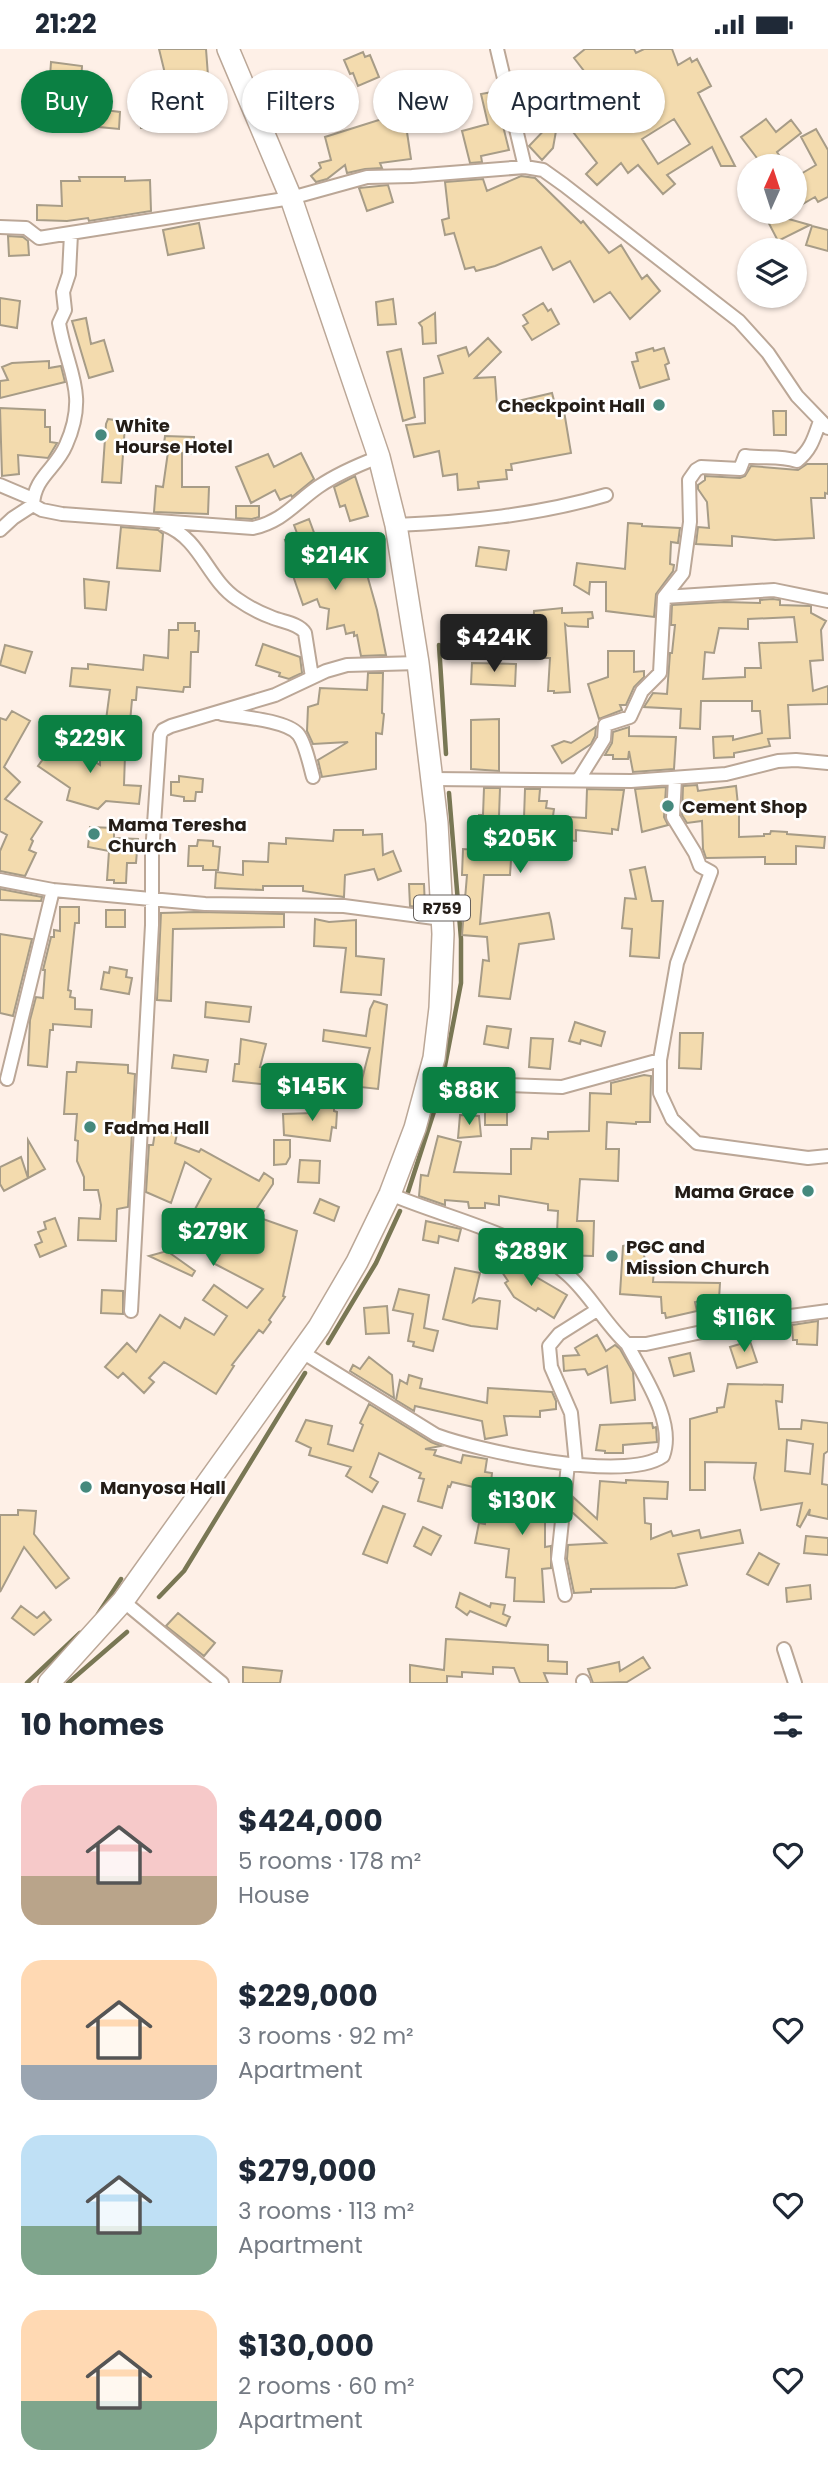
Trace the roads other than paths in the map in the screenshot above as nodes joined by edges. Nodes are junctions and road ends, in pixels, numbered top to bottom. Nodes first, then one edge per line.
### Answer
1 (228, 49) edge
2 (497, 49) edge
3 (524, 167) junction
4 (291, 198) junction
5 (0, 227) edge
6 (71, 234) junction
7 (824, 425) edge
8 (379, 457) junction
9 (0, 485) edge
10 (606, 495) dead end
11 (33, 502) junction
12 (155, 521) junction
13 (396, 525) junction
14 (0, 530) edge
15 (664, 597) junction
16 (828, 601) edge
17 (418, 663) junction
18 (312, 677) junction
19 (214, 713) junction
20 (828, 763) edge
21 (313, 777) dead end
22 (675, 778) junction
23 (432, 779) junction
24 (579, 779) junction
25 (0, 880) edge
26 (54, 890) junction
27 (152, 899) junction
28 (442, 919) junction
29 (660, 1060) junction
30 (8, 1079) dead end
31 (428, 1082) junction
32 (828, 1156) edge
33 (390, 1193) junction
34 (597, 1310) junction
35 (131, 1311) dead end
36 (828, 1311) edge
37 (627, 1344) junction
38 (302, 1352) junction
39 (572, 1464) junction
40 (565, 1595) dead end
41 (123, 1601) junction
42 (784, 1649) dead end
43 (49, 1683) edge
44 (222, 1683) edge
45 (795, 1683) edge

1 - 4 main road, R759
2 - 3 street
3 - 4 street
3 - 7 street
4 - 6 street
4 - 8 main road, R759
5 - 6 street
6 - 11 street
7 - 15 street
8 - 12 street
8 - 13 main road, R759
9 - 11 street
10 - 13 street
11 - 12 street
11 - 14 street
12 - 18 street
13 - 17 main road, R759
15 - 16 street
15 - 24 street
17 - 18 street
17 - 23 main road, R759
18 - 19 street
19 - 21 street
19 - 27 street
20 - 22 street
22 - 24 street
22 - 29 street
23 - 24 street
23 - 28 main road, R759
25 - 26 street
26 - 27 street
26 - 30 street
27 - 28 street
27 - 35 street
28 - 31 main road, R759
29 - 31 street
29 - 32 street
31 - 33 main road, R759
33 - 34 street
33 - 38 main road, R759
34 - 37 street
34 - 39 street
36 - 37 street
37 - 39 street
38 - 39 street
38 - 41 main road, R759
39 - 40 street
41 - 43 main road, R759
41 - 44 street
42 - 45 street

